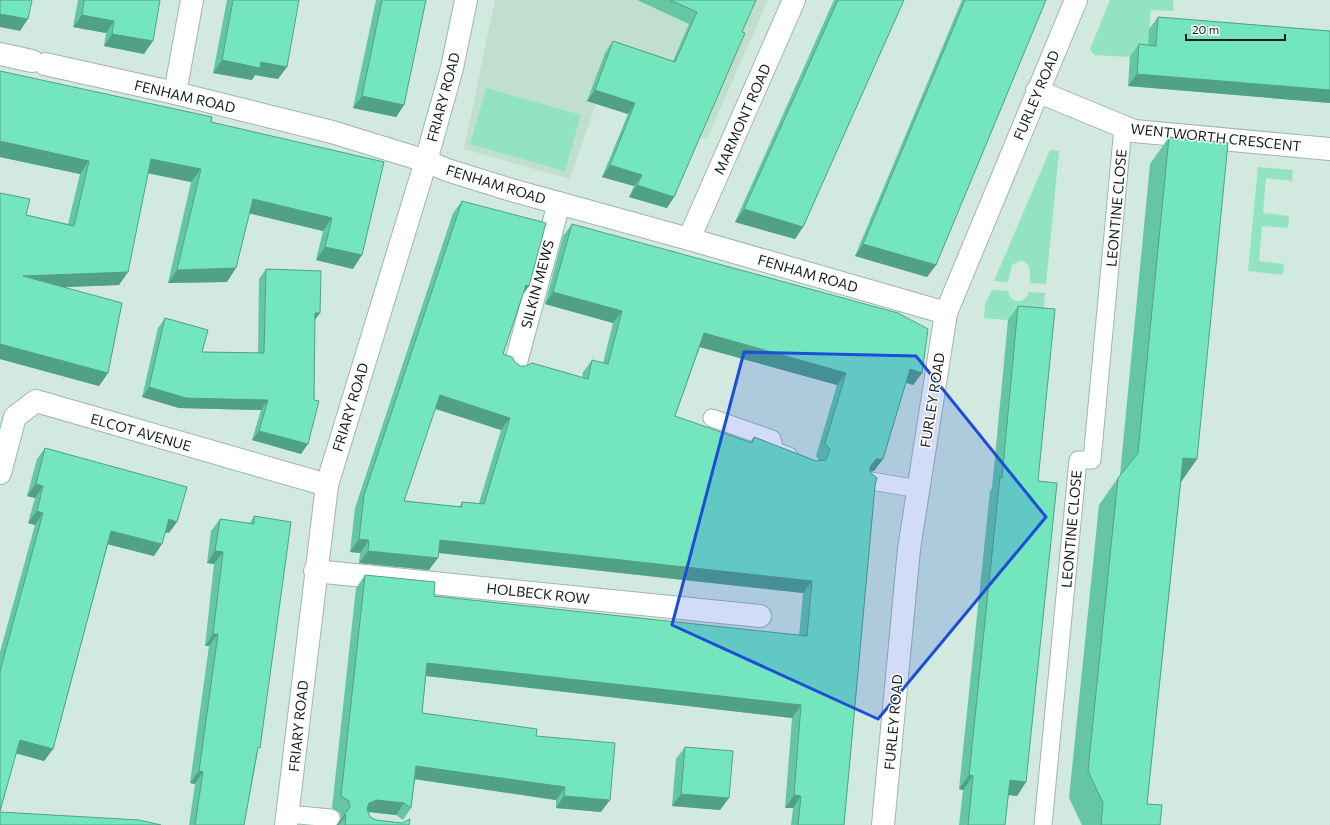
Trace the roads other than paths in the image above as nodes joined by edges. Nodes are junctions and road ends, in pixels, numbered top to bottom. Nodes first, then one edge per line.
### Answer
1 (192, 0) edge
2 (466, 0) edge
3 (794, 0) edge
4 (1076, 0) edge
5 (0, 54) edge
6 (1037, 91) junction
7 (175, 93) junction
8 (1123, 127) junction
9 (1330, 149) edge
10 (426, 161) junction
11 (559, 203) junction
12 (689, 239) junction
13 (946, 313) junction
14 (515, 366) edge
15 (712, 418) dead end
16 (804, 461) edge
17 (0, 473) edge
18 (871, 481) edge
19 (327, 485) junction
20 (919, 488) junction
21 (315, 571) junction
22 (760, 616) dead end
23 (331, 818) dead end
24 (287, 819) edge
25 (883, 825) edge
26 (1043, 825) edge

1 - 7 street
2 - 10 street, FRIARY ROAD
3 - 12 street, MARMONT ROAD
4 - 6 street, FURLEY ROAD
5 - 7 street, FENHAM ROAD
6 - 8 street, WENTWORTH CRESCENT
6 - 13 street, FURLEY ROAD
7 - 10 street, FENHAM ROAD
8 - 9 street, WENTWORTH CRESCENT
8 - 26 lane, LEONTINE CLOSE
10 - 11 street, FENHAM ROAD
10 - 19 street, FRIARY ROAD
11 - 12 street, FENHAM ROAD
11 - 14 street, SILKIN MEWS
12 - 13 street, FENHAM ROAD
13 - 20 street, FURLEY ROAD
15 - 16 lane
17 - 19 street, ELCOT AVENUE
18 - 20 lane
19 - 21 street, FRIARY ROAD
20 - 25 street, FURLEY ROAD
21 - 22 street, HOLBECK ROW
21 - 24 street, FRIARY ROAD
23 - 24 lane

